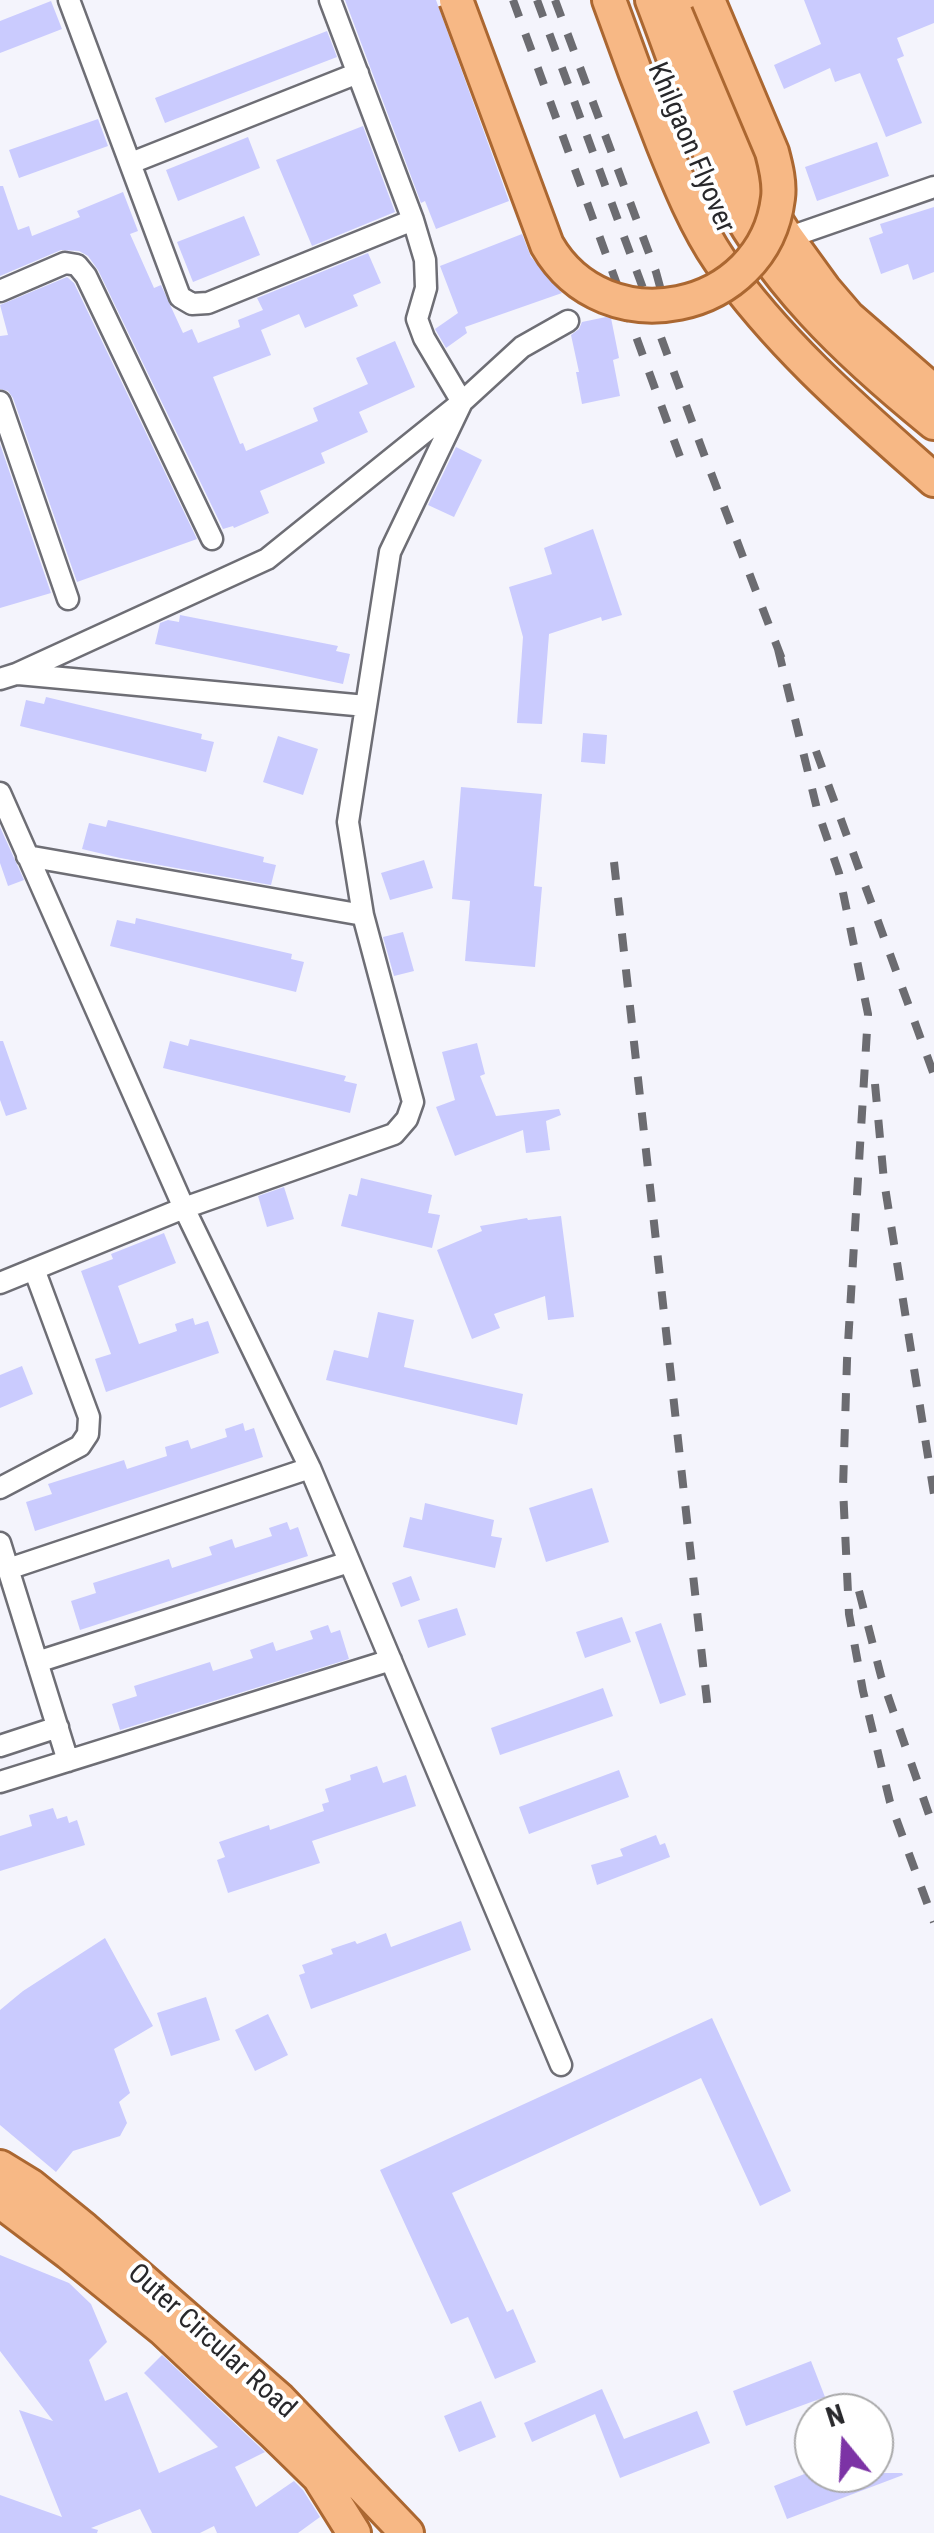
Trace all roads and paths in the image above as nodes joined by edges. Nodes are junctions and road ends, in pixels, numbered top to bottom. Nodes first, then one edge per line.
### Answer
1 (68, 0) edge
2 (330, 0) edge
3 (456, 0) edge
4 (608, 0) edge
5 (629, 0) edge
6 (652, 0) edge
7 (676, 0) edge
8 (708, 0) edge
9 (358, 72) junction
10 (131, 163) junction
11 (934, 188) edge
12 (413, 220) junction
13 (787, 238) junction
14 (0, 291) edge
15 (568, 320) dead end
16 (934, 392) edge
17 (0, 402) edge
18 (462, 402) junction
19 (934, 423) edge
20 (934, 456) edge
21 (934, 480) edge
22 (212, 538) dead end
23 (68, 598) dead end
24 (8, 677) edge
25 (366, 706) junction
26 (0, 793) edge
27 (28, 856) junction
28 (363, 915) junction
29 (184, 1208) junction
30 (34, 1268) junction
31 (0, 1282) edge
32 (310, 1468) junction
33 (0, 1488) edge
34 (0, 1543) edge
35 (350, 1562) junction
36 (8, 1570) junction
37 (391, 1660) junction
38 (38, 1662) junction
39 (58, 1727) junction
40 (0, 1746) edge
41 (68, 1761) junction
42 (0, 1782) edge
43 (561, 2065) dead end
44 (0, 2167) edge
45 (0, 2202) edge
46 (354, 2533) edge
47 (407, 2533) edge

1 - 10 street
2 - 9 street
3 - 8 main road, bridge
4 - 21 main road
5 - 20 main road, Khilgaon Flyover
6 - 19 main road, Khilgaon Flyover
7 - 13 main road
9 - 10 street
9 - 12 street
10 - 12 street
11 - 13 street
12 - 18 street
13 - 16 main road
14 - 22 street
15 - 18 street
17 - 23 street
18 - 24 street
18 - 25 street
24 - 25 street
25 - 28 street
26 - 27 street
27 - 28 street
27 - 29 street
28 - 29 street
29 - 30 street
29 - 32 street
30 - 31 street
30 - 33 street
32 - 35 street
32 - 36 street
34 - 36 street
35 - 37 street
35 - 38 street
36 - 38 street
37 - 41 street
37 - 43 street
38 - 39 street
39 - 40 street
39 - 41 street
41 - 42 street
44 - 47 main road, Outer Circular Road
45 - 46 main road, Outer Circular Road

